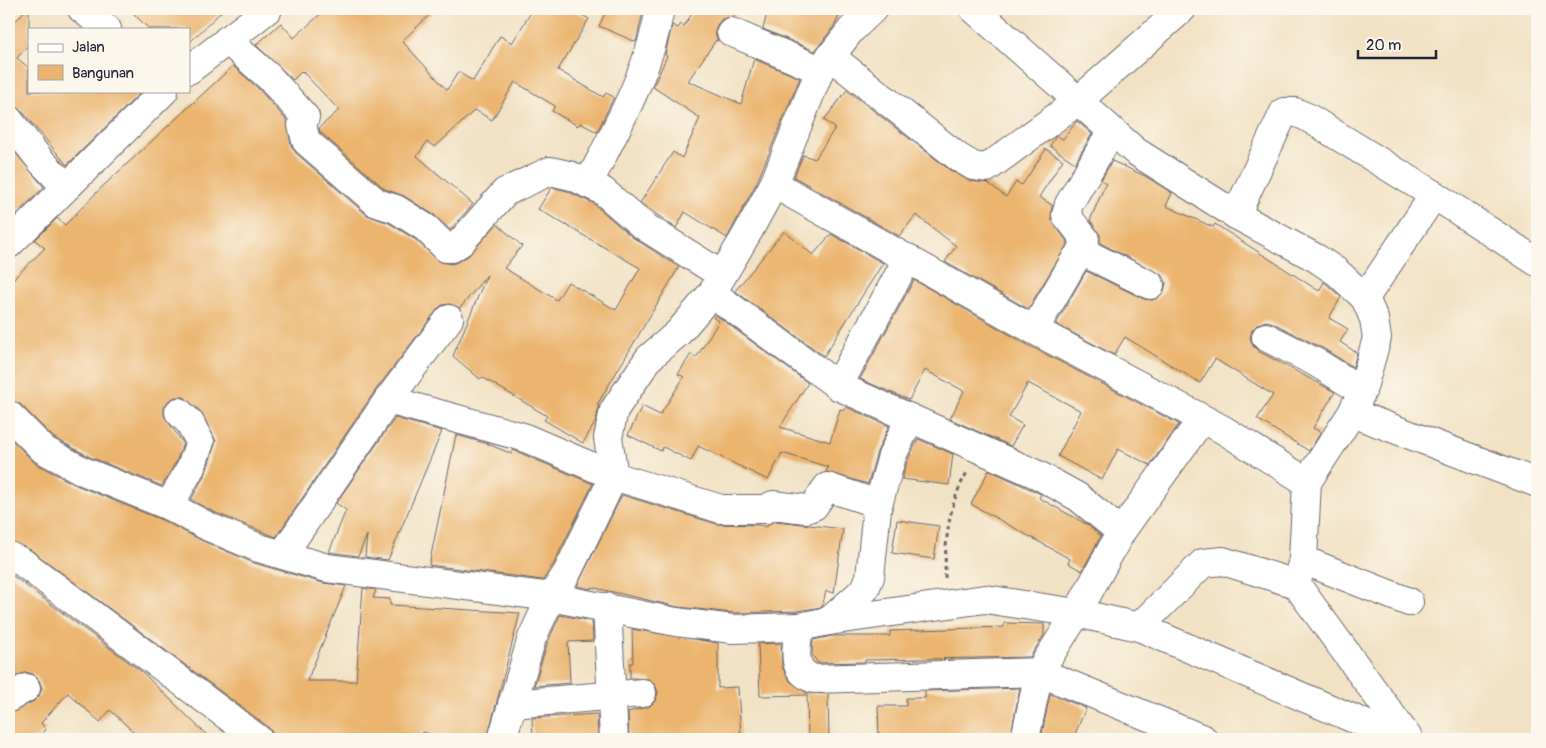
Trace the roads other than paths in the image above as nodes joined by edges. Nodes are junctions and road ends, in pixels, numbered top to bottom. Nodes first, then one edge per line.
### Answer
1 (82, 9) edge
2 (268, 9) edge
3 (660, 9) edge
4 (873, 9) edge
5 (974, 9) edge
6 (1182, 9) edge
7 (106, 28) edge
8 (731, 32) dead end
9 (227, 40) junction
10 (825, 63) junction
11 (190, 69) edge
12 (163, 92) edge
13 (1078, 101) junction
14 (9, 120) edge
15 (1111, 132) junction
16 (588, 184) junction
17 (774, 184) junction
18 (66, 187) junction
19 (1434, 195) junction
20 (1236, 215) junction
21 (9, 244) edge
22 (1081, 254) junction
23 (908, 258) junction
24 (1537, 262) edge
25 (717, 284) junction
26 (1150, 285) dead end
27 (1365, 298) junction
28 (449, 319) dead end
29 (1034, 330) junction
30 (1266, 337) dead end
31 (838, 386) junction
32 (388, 400) junction
33 (1357, 402) junction
34 (179, 412) dead end
35 (9, 415) edge
36 (910, 418) junction
37 (1202, 419) junction
38 (614, 476) junction
39 (1307, 482) junction
40 (1537, 484) edge
41 (878, 504) junction
42 (169, 506) junction
43 (1121, 532) junction
44 (283, 554) junction
45 (9, 556) edge
46 (1299, 572) junction
47 (550, 597) junction
48 (1409, 602) dead end
49 (607, 607) junction
50 (1077, 613) junction
51 (829, 621) junction
52 (799, 627) junction
53 (1140, 627) junction
54 (1039, 672) junction
55 (642, 693) dead end
56 (613, 695) junction
57 (512, 704) junction
58 (258, 739) edge
59 (502, 739) edge
60 (614, 739) edge
61 (1025, 739) edge
62 (1203, 739) edge
63 (1401, 739) edge
64 (1409, 739) edge

1 - 7 street
2 - 9 street
3 - 16 street
4 - 10 street
5 - 13 street
6 - 13 street
8 - 10 street
9 - 11 street
9 - 16 street
10 - 13 street
10 - 17 street
12 - 18 street
13 - 15 street
14 - 18 street
15 - 20 street
15 - 22 street
16 - 25 street
17 - 23 street
17 - 25 street
18 - 21 street
19 - 20 street
19 - 24 street
19 - 27 street
20 - 27 street
22 - 26 street
22 - 29 street
23 - 29 street
23 - 31 street
25 - 31 street
25 - 38 street
27 - 33 street
28 - 32 street
29 - 37 street
30 - 33 street
31 - 36 street
32 - 38 street
32 - 44 street
33 - 39 street
33 - 40 street
34 - 42 street
35 - 42 street
36 - 41 street
36 - 43 street
37 - 39 street
37 - 43 street
38 - 41 street
38 - 47 street
39 - 46 street
41 - 51 street
42 - 44 street
43 - 50 street
44 - 47 street
45 - 58 street
46 - 48 street
46 - 53 street
46 - 64 street
47 - 49 street
47 - 57 street
49 - 52 street
49 - 56 street
50 - 51 street
50 - 53 street
50 - 54 street
51 - 52 street
52 - 54 street
53 - 63 street
54 - 61 street
54 - 62 street
55 - 56 street
56 - 57 street
56 - 60 street
57 - 59 street

